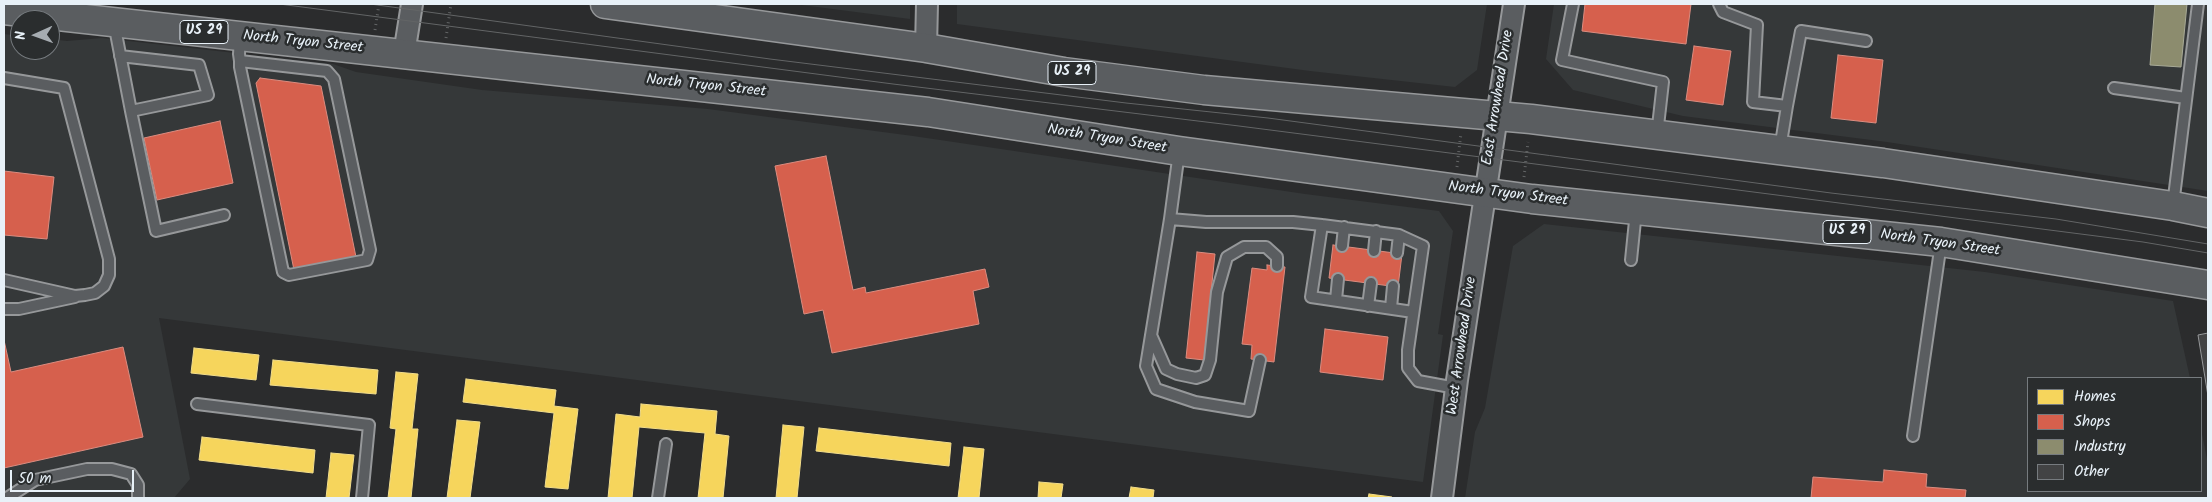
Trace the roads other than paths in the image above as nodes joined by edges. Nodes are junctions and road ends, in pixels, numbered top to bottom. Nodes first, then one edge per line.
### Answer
1 (412, 4) edge
2 (605, 4) edge
3 (927, 4) edge
4 (1514, 4) edge
5 (1573, 4) edge
6 (1719, 4) edge
7 (2198, 4) edge
8 (4, 10) edge
9 (114, 22) junction
10 (1866, 41) dead end
11 (240, 48) junction
12 (926, 48) junction
13 (404, 54) junction
14 (120, 56) junction
15 (4, 78) edge
16 (2114, 88) dead end
17 (2186, 98) junction
18 (1787, 106) junction
19 (131, 111) junction
20 (1496, 115) junction
21 (1657, 135) junction
22 (1780, 150) junction
23 (1179, 151) junction
24 (1484, 193) junction
25 (2173, 206) junction
26 (1636, 209) junction
27 (2208, 213) edge
28 (224, 215) dead end
29 (1170, 219) junction
30 (1322, 224) junction
31 (1344, 227) junction
32 (1376, 231) junction
33 (1399, 235) junction
34 (1941, 242) junction
35 (1342, 246) dead end
36 (1374, 251) dead end
37 (1397, 253) dead end
38 (1631, 260) dead end
39 (1277, 266) dead end
40 (1338, 279) dead end
41 (4, 280) edge
42 (1371, 283) dead end
43 (2208, 285) edge
44 (1392, 286) dead end
45 (85, 295) junction
46 (1336, 300) junction
47 (1368, 306) junction
48 (1390, 308) junction
49 (4, 309) edge
50 (1414, 312) junction
51 (1151, 335) junction
52 (1260, 360) dead end
53 (1456, 388) junction
54 (197, 404) dead end
55 (1913, 436) dead end
56 (666, 444) dead end
57 (6, 498) edge
58 (138, 498) edge
59 (362, 498) edge
60 (658, 498) edge
61 (1442, 498) edge

1 - 13 street
2 - 12 main road, US 29
3 - 12 street
4 - 20 street, East Arrowhead Drive
5 - 21 lane
6 - 18 lane
7 - 17 lane
8 - 9 main road, North Tryon Street / US 29
9 - 11 main road, North Tryon Street / US 29
9 - 14 lane
10 - 18 lane
11 - 11 lane
11 - 13 main road, North Tryon Street / US 29
12 - 20 main road, US 29
13 - 23 main road, North Tryon Street / US 29
14 - 19 lane
14 - 19 lane
15 - 45 lane
16 - 17 lane
17 - 25 lane
18 - 22 lane
19 - 28 lane
20 - 21 main road, US 29
20 - 24 street, East Arrowhead Drive
21 - 22 main road, US 29
22 - 25 main road, US 29
23 - 24 main road, North Tryon Street / US 29
23 - 29 lane
24 - 26 main road, North Tryon Street / US 29
24 - 53 street, West Arrowhead Drive
25 - 27 main road, US 29
26 - 34 main road, North Tryon Street / US 29
26 - 38 lane
29 - 30 lane
29 - 51 lane
30 - 31 lane
30 - 46 lane
31 - 32 lane
31 - 35 lane
32 - 33 lane
32 - 36 lane
33 - 37 lane
33 - 50 lane
34 - 43 main road, North Tryon Street / US 29
34 - 55 lane
39 - 51 lane
40 - 46 lane
41 - 45 lane
42 - 47 lane
44 - 48 lane
45 - 49 lane
46 - 47 lane
47 - 48 lane
48 - 50 lane
50 - 53 lane
51 - 52 lane
53 - 61 street, West Arrowhead Drive
54 - 59 lane
56 - 60 lane
57 - 58 lane

